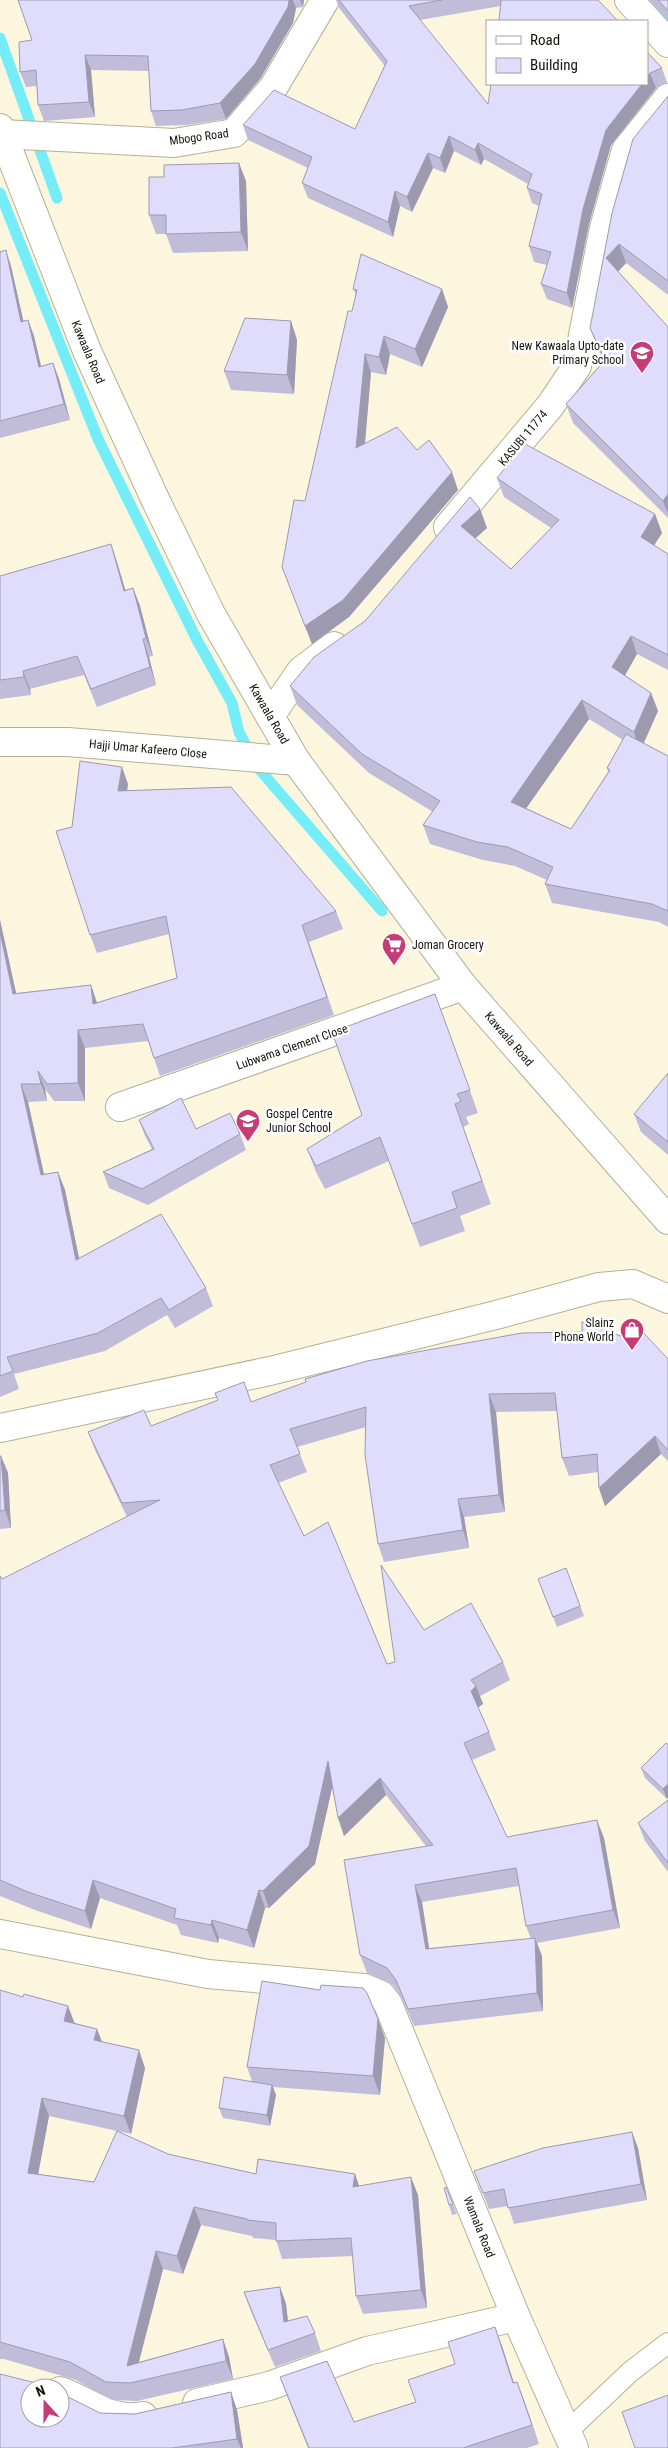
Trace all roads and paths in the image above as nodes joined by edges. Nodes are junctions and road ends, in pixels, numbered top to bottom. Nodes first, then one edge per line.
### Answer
1 (325, 0) edge
2 (634, 2) edge
3 (668, 43) edge
4 (668, 98) edge
5 (1, 131) edge
6 (429, 549) edge
7 (354, 633) edge
8 (270, 716) junction
9 (0, 742) edge
10 (296, 760) junction
11 (463, 986) junction
12 (120, 1107) dead end
13 (668, 1220) edge
14 (668, 1300) edge
15 (0, 1428) edge
16 (0, 1934) edge
17 (516, 2318) junction
18 (668, 2343) edge
19 (70, 2397) edge
20 (571, 2440) edge

1 - 5 street, Mbogo Road
2 - 3 street
4 - 6 street, KASUBI 11774
5 - 8 street, Kawaala Road
7 - 8 street
8 - 10 street, Kawaala Road
9 - 10 street, Hajji Umar Kafeero Close
10 - 11 street, Kawaala Road
11 - 12 street, Lubwama Clement Close
11 - 13 street, Kawaala Road
14 - 15 street
16 - 17 street, Wamala Road
17 - 19 street
17 - 20 street, Wamala Road
18 - 20 lane

